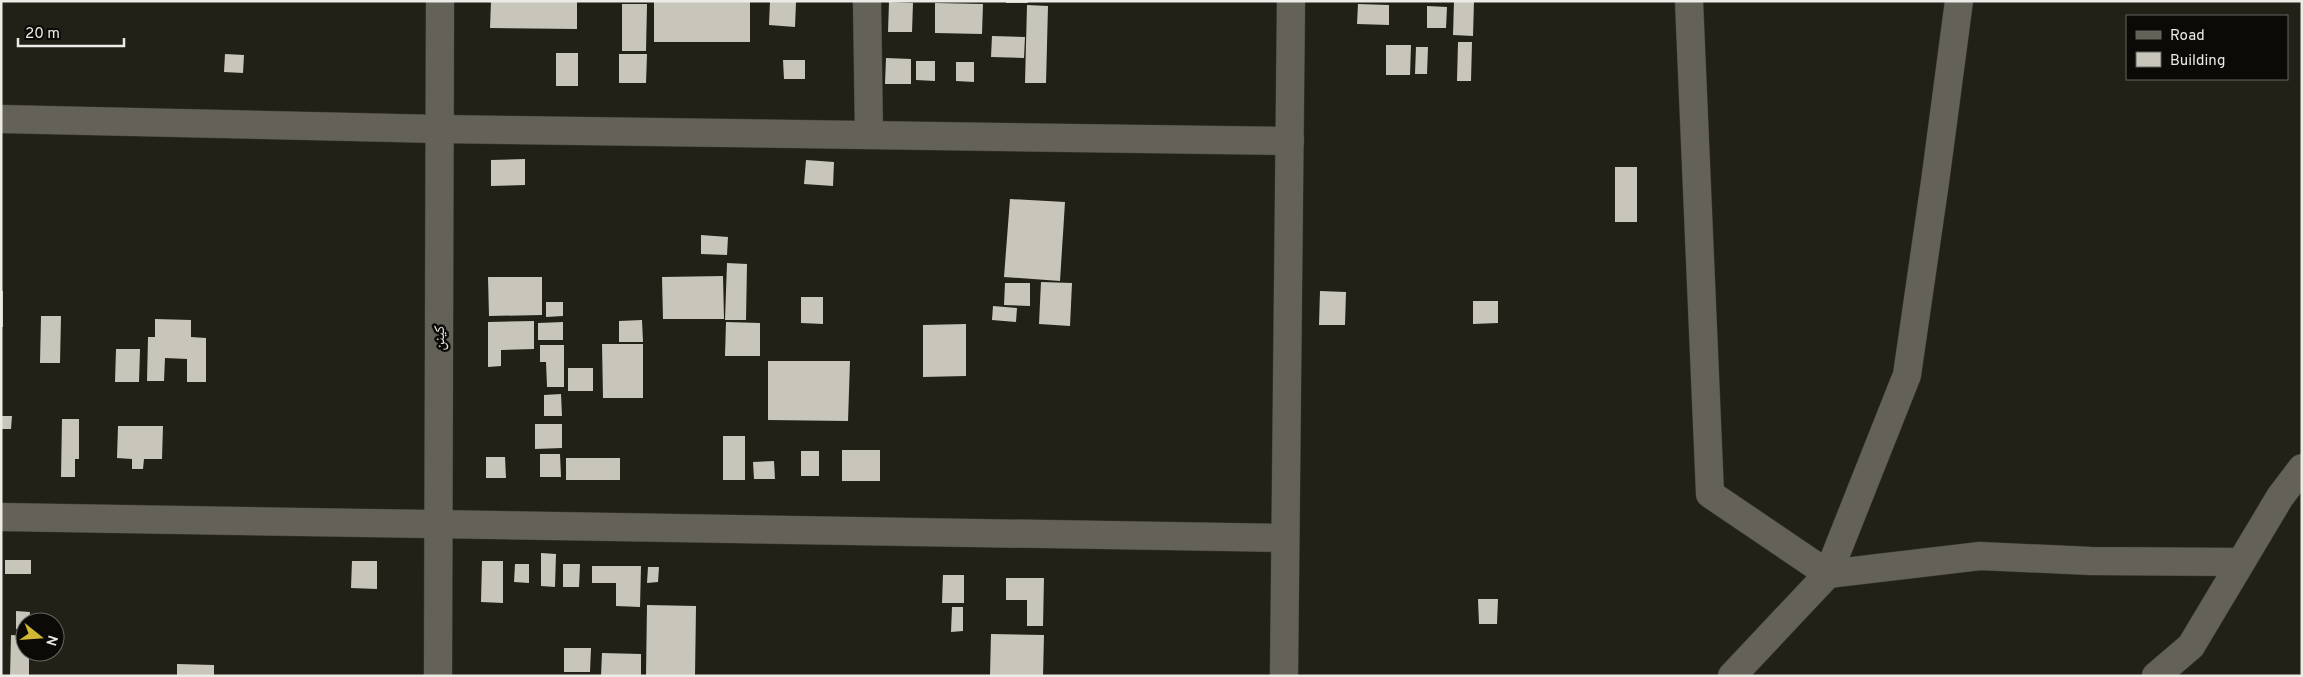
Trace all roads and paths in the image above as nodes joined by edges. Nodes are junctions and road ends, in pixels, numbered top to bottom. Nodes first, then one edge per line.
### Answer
1 (440, 1) edge
2 (867, 1) edge
3 (1291, 1) edge
4 (1689, 1) edge
5 (1958, 1) edge
6 (1, 119) edge
7 (439, 129) junction
8 (869, 135) junction
9 (1290, 141) junction
10 (2302, 468) edge
11 (1, 517) edge
12 (439, 523) junction
13 (1286, 538) junction
14 (2240, 562) junction
15 (1828, 574) junction
16 (438, 676) edge
17 (1284, 676) edge
18 (1732, 676) edge
19 (2156, 676) edge

1 - 7 street, كينن
2 - 8 street
3 - 9 street
4 - 15 street
5 - 15 street
6 - 7 street
7 - 8 street
7 - 12 street, كينن
8 - 9 street
9 - 13 street
10 - 14 street
11 - 12 street
12 - 13 street
12 - 16 street, كينن
13 - 17 street
14 - 15 street
14 - 19 street
15 - 18 street

